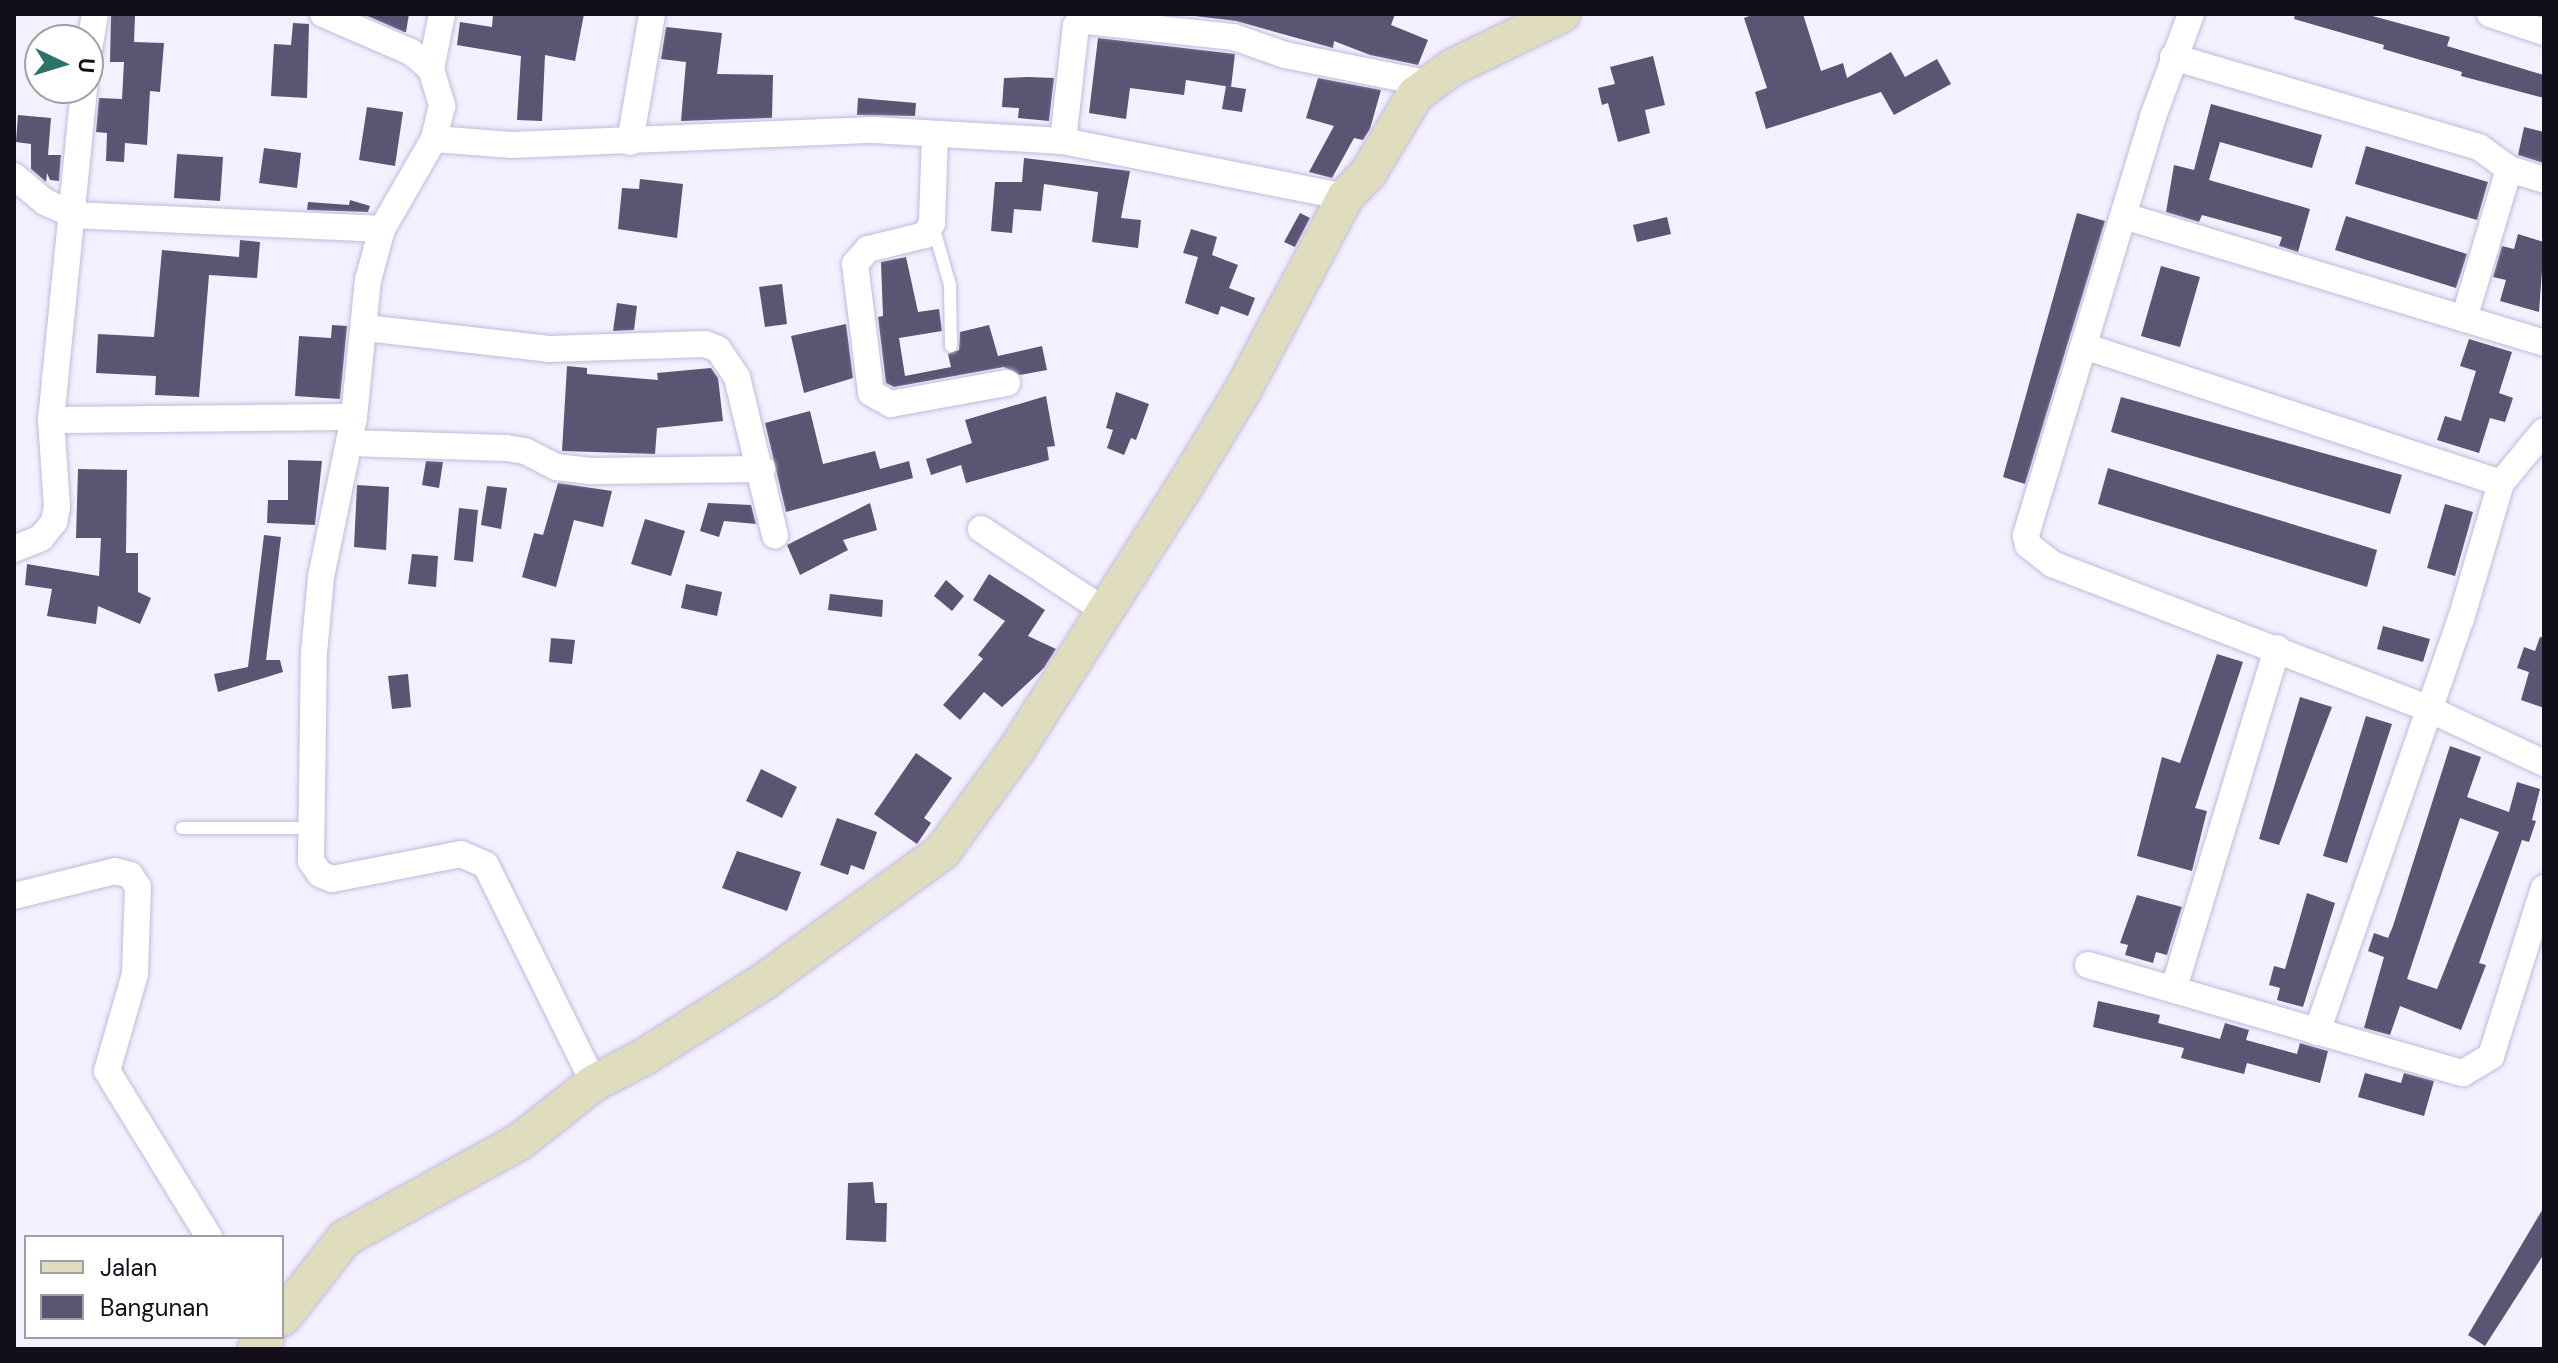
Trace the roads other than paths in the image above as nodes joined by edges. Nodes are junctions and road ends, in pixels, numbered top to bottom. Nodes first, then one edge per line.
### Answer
1 (323, 14) edge
2 (442, 14) edge
3 (652, 14) edge
4 (1562, 14) edge
5 (2191, 14) edge
6 (2490, 14) edge
7 (2544, 32) edge
8 (2173, 57) junction
9 (431, 69) junction
10 (1427, 83) junction
11 (83, 104) edge
12 (935, 135) junction
13 (434, 139) junction
14 (1063, 141) junction
15 (630, 142) junction
16 (2509, 169) junction
17 (14, 176) edge
18 (2544, 180) edge
19 (1345, 197) junction
20 (74, 215) junction
21 (2124, 216) junction
22 (932, 223) junction
23 (382, 229) junction
24 (2464, 319) junction
25 (366, 328) junction
26 (2544, 343) edge
27 (951, 346) dead end
28 (2084, 346) junction
29 (1007, 383) dead end
30 (51, 420) junction
31 (352, 430) junction
32 (2544, 431) edge
33 (762, 469) junction
34 (2501, 483) junction
35 (981, 529) dead end
36 (775, 535) dead end
37 (14, 549) edge
38 (1105, 611) junction
39 (2277, 648) junction
40 (2429, 709) junction
41 (2544, 763) edge
42 (182, 828) dead end
43 (311, 828) junction
44 (2544, 888) edge
45 (14, 896) edge
46 (2088, 965) dead end
47 (2174, 988) junction
48 (2317, 1032) junction
49 (594, 1083) junction
50 (208, 1235) edge
51 (284, 1315) edge

1 - 9 street
2 - 9 street
3 - 15 street
4 - 10 street
5 - 8 street
6 - 7 street
8 - 16 street
8 - 21 street
9 - 13 street
10 - 14 street
10 - 19 street
11 - 20 street
12 - 14 street
12 - 15 street
12 - 22 street
13 - 15 street
13 - 23 street
14 - 19 street
16 - 18 street
16 - 24 street
17 - 20 street
19 - 38 street
20 - 23 street
20 - 30 street
21 - 24 street
21 - 28 street
22 - 27 lane
22 - 29 street
23 - 25 street
24 - 26 street
25 - 31 street
25 - 33 street
28 - 34 street
28 - 39 street
30 - 31 street
30 - 37 street
31 - 33 street
31 - 43 street
32 - 34 street
33 - 36 street
34 - 40 street
35 - 38 street
38 - 49 street
39 - 40 street
39 - 47 street
40 - 41 street
40 - 48 street
42 - 43 lane
43 - 49 street
44 - 48 street
45 - 50 street
46 - 47 street
47 - 48 street
49 - 51 street

